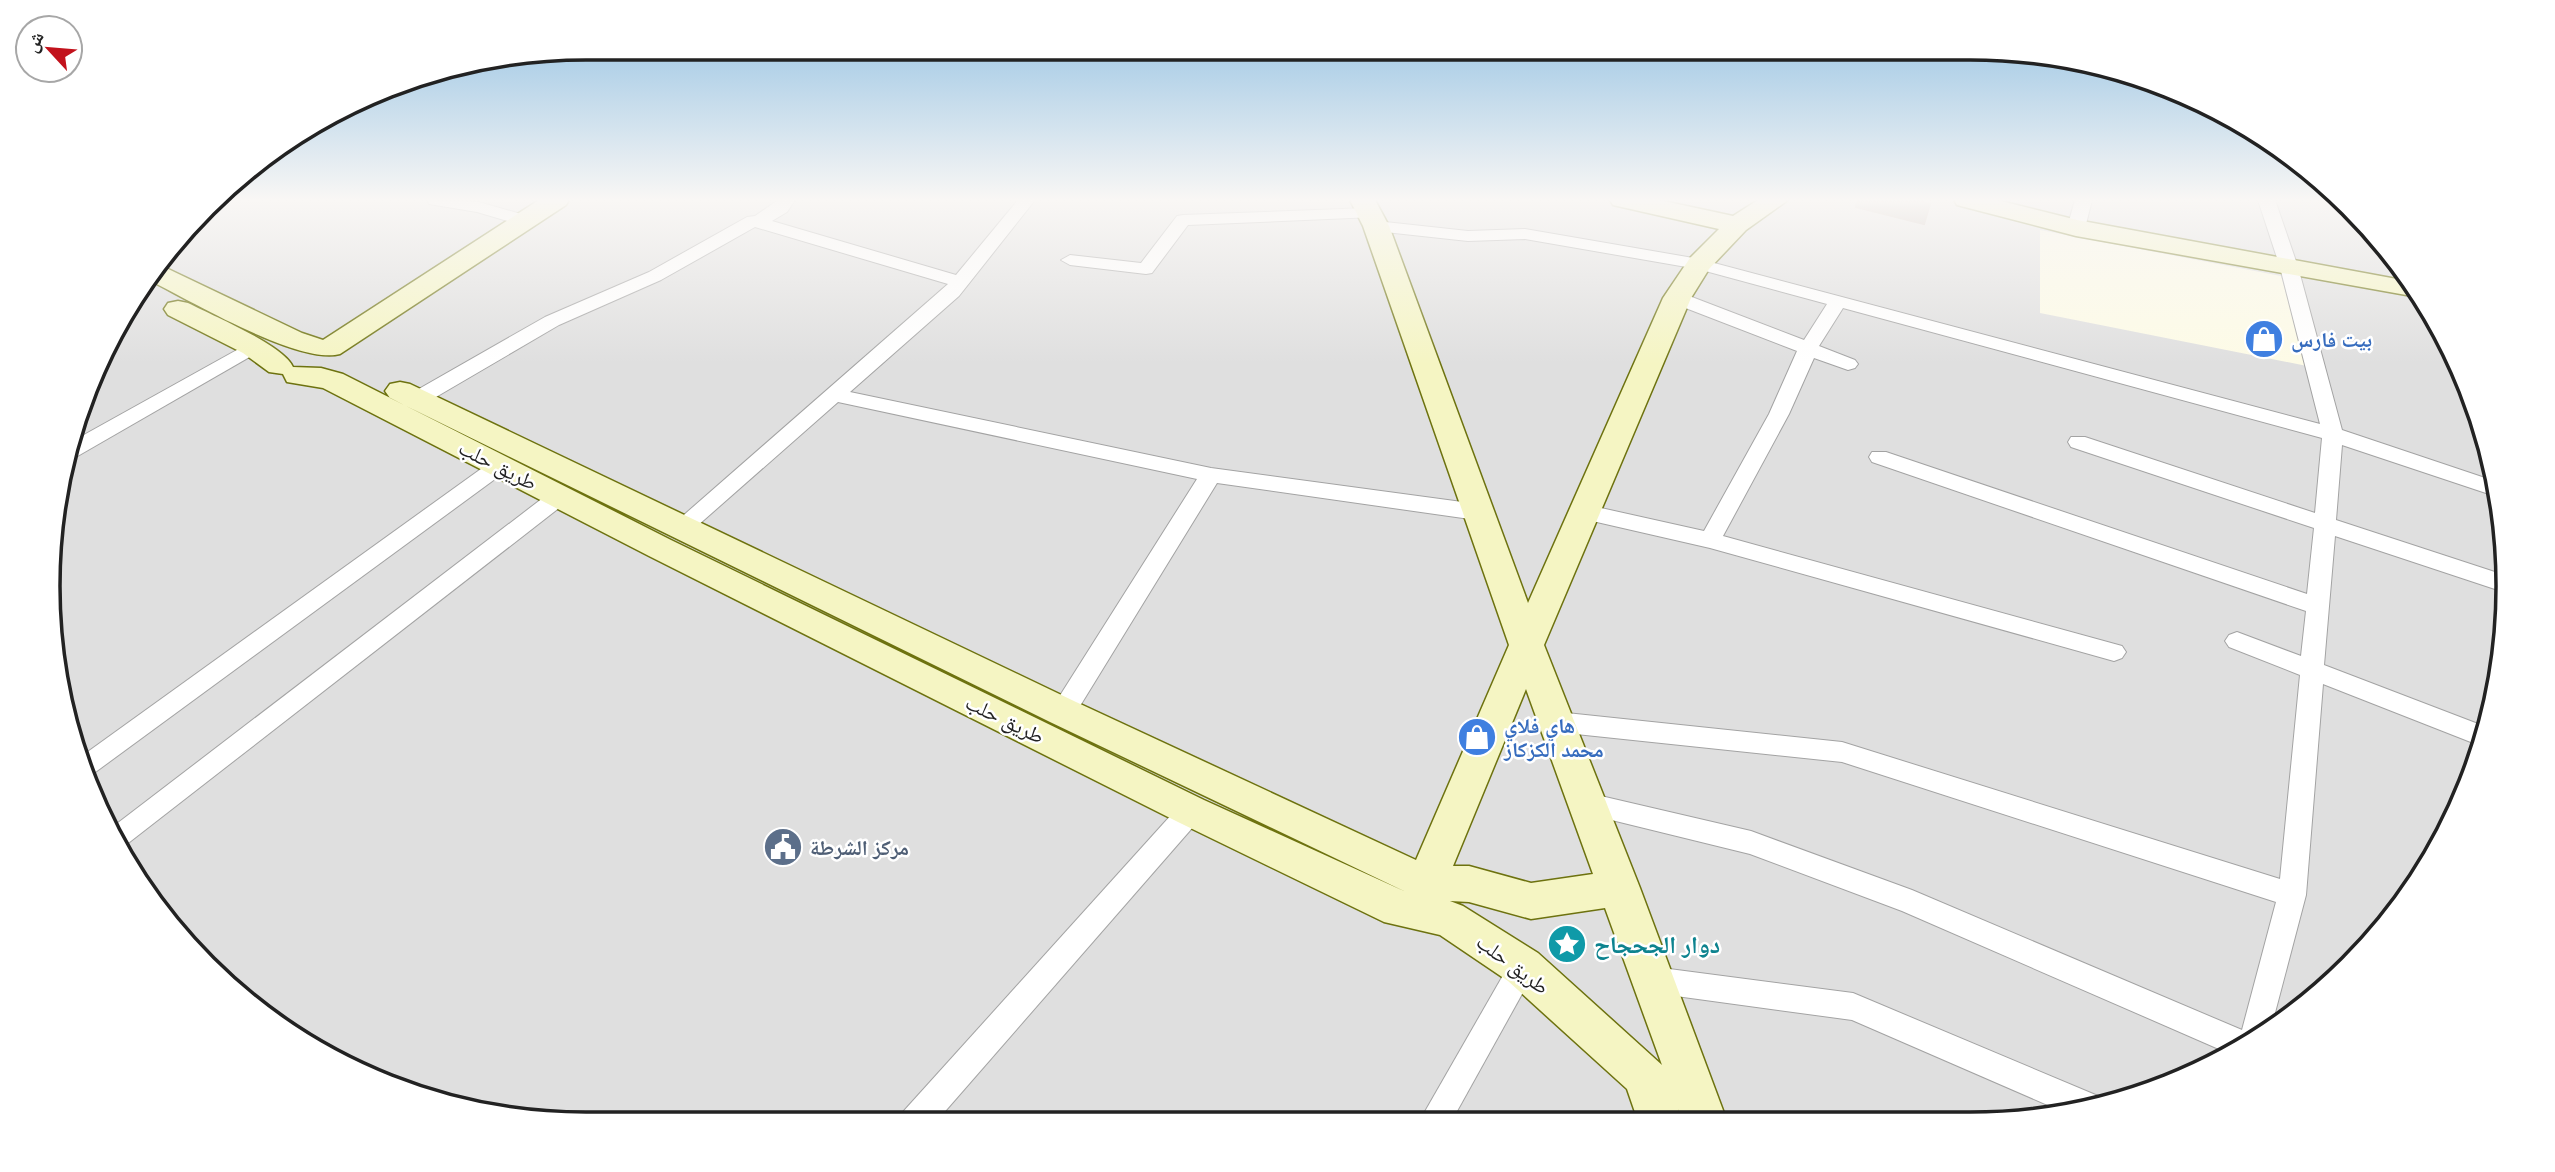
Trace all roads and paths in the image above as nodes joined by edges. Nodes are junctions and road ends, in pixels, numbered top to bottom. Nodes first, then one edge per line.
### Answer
1 (473, 255) edge
2 (693, 255) edge
3 (868, 255) edge
4 (982, 255) edge
5 (1157, 255) edge
6 (1384, 255) edge
7 (1645, 255) edge
8 (1708, 255) edge
9 (2222, 255) edge
10 (2285, 255) edge
11 (1070, 260) dead end
12 (1699, 264) junction
13 (2289, 267) junction
14 (160, 276) edge
15 (960, 282) junction
16 (2404, 288) edge
17 (148, 293) edge
18 (1677, 298) junction
19 (1837, 303) junction
20 (253, 347) junction
21 (1809, 347) junction
22 (310, 358) junction
23 (1849, 364) dead end
24 (834, 395) junction
25 (417, 399) junction
26 (2333, 434) junction
27 (2078, 442) dead end
28 (78, 447) edge
29 (1879, 457) dead end
30 (499, 466) junction
31 (1211, 475) junction
32 (2485, 486) edge
33 (560, 496) junction
34 (1477, 512) junction
35 (1583, 512) junction
36 (2325, 523) junction
37 (680, 528) junction
38 (1710, 540) junction
39 (2496, 581) edge
40 (2317, 606) junction
41 (2237, 641) dead end
42 (1528, 646) junction
43 (2114, 652) dead end
44 (2312, 670) junction
45 (1063, 712) junction
46 (1557, 722) junction
47 (2475, 733) edge
48 (90, 763) edge
49 (1588, 804) junction
50 (1191, 811) junction
51 (122, 835) edge
52 (1426, 883) junction
53 (1469, 884) junction
54 (1620, 888) junction
55 (2292, 895) junction
56 (1448, 919) junction
57 (1523, 967) junction
58 (1654, 980) junction
59 (2257, 1027) edge
60 (2234, 1041) edge
61 (1663, 1065) junction
62 (2074, 1102) edge
63 (924, 1112) edge
64 (1440, 1112) edge
65 (1660, 1112) edge
66 (1698, 1112) edge

1 - 22 main road
2 - 25 street
3 - 15 street
4 - 15 street
5 - 11 street
6 - 34 main road
7 - 12 street
8 - 12 main road
9 - 13 main road
10 - 13 street
12 - 18 main road
12 - 19 street
13 - 16 main road
13 - 26 street
14 - 22 main road
15 - 24 street
17 - 20 main road, طريق حلب
18 - 21 street
18 - 35 main road
19 - 21 street
19 - 26 street
20 - 22 main road, طريق حلب
20 - 28 street
21 - 23 street
21 - 38 street
22 - 25 main road
22 - 30 main road, طريق حلب
24 - 31 street
24 - 37 street
25 - 37 main road
26 - 32 street
26 - 36 street
27 - 36 street
29 - 40 street
30 - 33 main road, طريق حلب
30 - 48 street
31 - 34 street
31 - 45 street
33 - 50 main road, طريق حلب
33 - 51 street
34 - 42 main road
35 - 38 street
35 - 42 main road
36 - 39 street
36 - 40 street
37 - 45 main road
38 - 43 street
40 - 44 street
41 - 44 street
42 - 46 main road
42 - 52 main road
44 - 47 street
44 - 55 street
45 - 52 main road
46 - 49 main road
46 - 55 street
49 - 54 main road
49 - 60 street
50 - 56 main road, طريق حلب
50 - 63 street
52 - 53 main road
53 - 54 main road
53 - 56 main road
54 - 58 main road
55 - 59 street
56 - 57 main road, طريق حلب
57 - 61 main road, طريق حلب
57 - 64 street
58 - 61 main road
58 - 62 street
61 - 65 main road, طريق حلب
61 - 66 main road, طريق حلب

